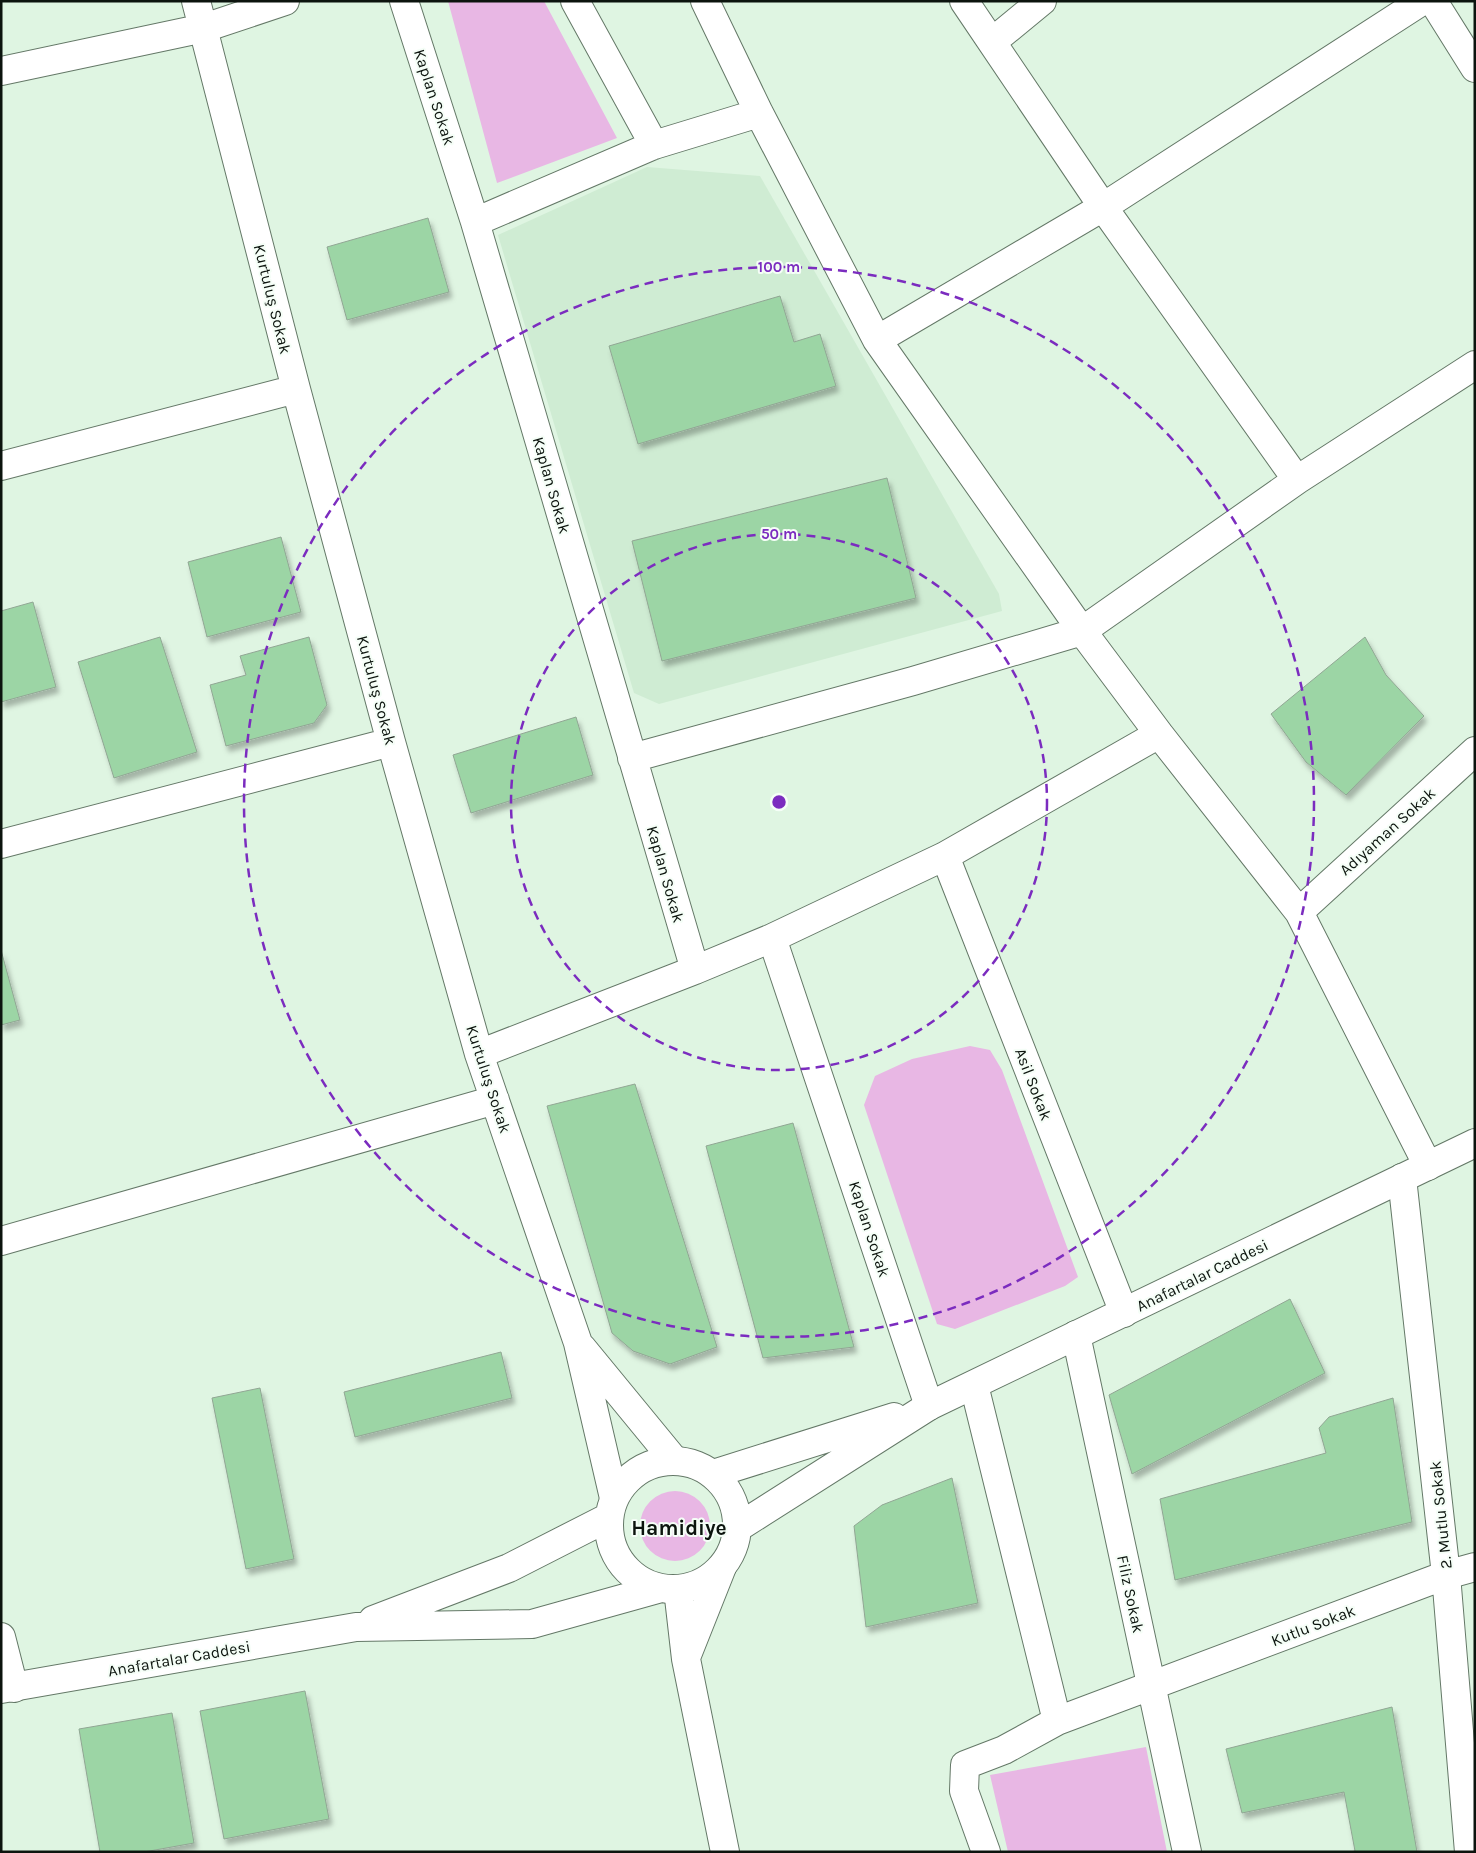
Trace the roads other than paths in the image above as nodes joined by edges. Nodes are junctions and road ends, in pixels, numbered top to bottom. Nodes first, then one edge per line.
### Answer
1 (196, 1) edge
2 (285, 1) edge
3 (404, 1) edge
4 (576, 1) edge
5 (706, 1) edge
6 (964, 1) edge
7 (1042, 1) edge
8 (1422, 1) edge
9 (1433, 1) edge
10 (204, 28) junction
11 (992, 42) junction
12 (1475, 68) edge
13 (1, 71) edge
14 (759, 113) junction
15 (654, 145) junction
16 (1103, 207) junction
17 (474, 222) junction
18 (878, 340) junction
19 (1475, 365) edge
20 (296, 389) junction
21 (1, 466) edge
22 (1297, 480) junction
23 (1082, 631) junction
24 (1159, 734) junction
25 (391, 742) junction
26 (1475, 751) edge
27 (632, 758) junction
28 (1, 844) edge
29 (945, 856) junction
30 (1299, 912) junction
31 (772, 938) junction
32 (695, 970) junction
33 (479, 1054) junction
34 (494, 1100) junction
35 (1475, 1143) edge
36 (1428, 1166) junction
37 (1402, 1178) junction
38 (1, 1241) edge
39 (1124, 1313) junction
40 (1076, 1335) junction
41 (578, 1343) junction
42 (974, 1385) junction
43 (929, 1406) junction
44 (674, 1460) junction
45 (713, 1474) junction
46 (611, 1507) junction
47 (737, 1528) junction
48 (722, 1567) junction
49 (1475, 1567) edge
50 (1446, 1575) junction
51 (670, 1589) junction
52 (356, 1627) junction
53 (1, 1637) edge
54 (686, 1659) junction
55 (1151, 1686) junction
56 (8, 1688) edge
57 (1057, 1721) junction
58 (725, 1852) edge
59 (986, 1852) edge
60 (1187, 1852) edge
61 (1468, 1852) edge

1 - 10 street, Kurtuluş Sokak
2 - 10 street
3 - 17 street, Kaplan Sokak
4 - 15 street
5 - 14 street
6 - 11 street
7 - 11 street
8 - 16 street
9 - 12 street
10 - 13 street
10 - 20 street, Kurtuluş Sokak
11 - 16 street
14 - 15 street
14 - 18 street
15 - 17 street
16 - 18 street
16 - 22 street
17 - 27 street, Kaplan Sokak
18 - 23 street
19 - 22 street
20 - 21 street
20 - 25 street, Kurtuluş Sokak
22 - 23 street
23 - 24 street
23 - 27 street
24 - 29 street
24 - 30 street
25 - 28 street
25 - 33 street, Kurtuluş Sokak
26 - 30 street, Adıyaman Sokak
27 - 32 street, Kaplan Sokak
29 - 31 street
29 - 39 street, Asil Sokak
30 - 36 street
31 - 32 street
31 - 43 street, Kaplan Sokak
32 - 33 street
33 - 34 street, Kurtuluş Sokak
34 - 38 street
34 - 41 street, Kurtuluş Sokak
35 - 36 street, Anafartalar Caddesi
36 - 37 street, Anafartalar Caddesi
37 - 39 street, Anafartalar Caddesi
37 - 50 street, 2. Mutlu Sokak
39 - 40 street, Anafartalar Caddesi
40 - 42 street, Anafartalar Caddesi
40 - 55 street, Filiz Sokak
41 - 44 street
41 - 46 street
42 - 43 street, Anafartalar Caddesi
42 - 57 street
43 - 45 street
43 - 47 street
44 - 45 street
44 - 46 street
45 - 47 street
46 - 51 street
46 - 52 street
47 - 48 street
48 - 51 street
48 - 54 street
49 - 50 street, Kutlu Sokak
50 - 55 street, Kutlu Sokak
50 - 61 street, 2. Mutlu Sokak
51 - 52 street
51 - 54 street
52 - 56 street, Anafartalar Caddesi
53 - 56 street
54 - 58 street
55 - 57 street, Kutlu Sokak
55 - 60 street, Filiz Sokak
57 - 59 street, Kutlu Sokak

